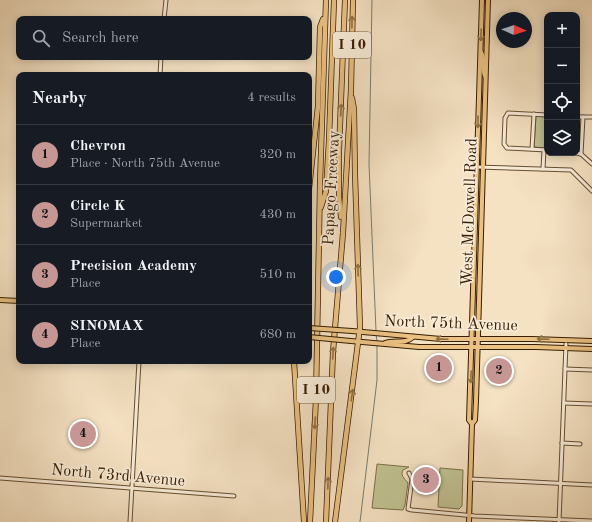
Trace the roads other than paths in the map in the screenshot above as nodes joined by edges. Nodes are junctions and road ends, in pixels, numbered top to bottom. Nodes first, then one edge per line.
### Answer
1 (166, 0) edge
2 (326, 0) edge
3 (345, 0) edge
4 (352, 0) edge
5 (482, 0) edge
6 (488, 0) edge
7 (334, 2) edge
8 (325, 15) junction
9 (164, 16) edge
10 (480, 51) junction
11 (161, 60) edge
12 (160, 72) edge
13 (486, 78) junction
14 (351, 90) junction
15 (479, 94) junction
16 (485, 95) junction
17 (534, 114) junction
18 (544, 115) edge
19 (583, 117) joint
20 (592, 117) edge
21 (532, 149) junction
22 (544, 150) edge
23 (581, 154) joint
24 (545, 156) edge
25 (312, 161) edge
26 (592, 164) edge
27 (483, 167) junction
28 (477, 168) junction
29 (543, 169) junction
30 (592, 191) edge
31 (319, 216) junction
32 (343, 233) junction
33 (0, 300) edge
34 (16, 301) edge
35 (312, 328) edge
36 (360, 332) junction
37 (312, 337) edge
38 (413, 337) junction
39 (472, 340) junction
40 (479, 340) junction
41 (592, 341) edge
42 (359, 342) junction
43 (383, 343) junction
44 (566, 346) junction
45 (472, 347) junction
46 (478, 347) junction
47 (592, 349) edge
48 (138, 364) edge
49 (294, 364) edge
50 (565, 369) junction
51 (592, 370) edge
52 (564, 403) junction
53 (592, 404) edge
54 (472, 424) junction
55 (562, 443) junction
56 (580, 444) dead end
57 (409, 473) dead end
58 (0, 478) edge
59 (470, 479) junction
60 (561, 483) junction
61 (592, 485) edge
62 (132, 488) junction
63 (234, 496) dead end
64 (469, 515) junction
65 (559, 521) edge
66 (592, 521) edge
67 (130, 522) edge
68 (304, 522) edge
69 (310, 522) edge
70 (326, 522) edge
71 (335, 522) edge
72 (469, 522) edge

1 - 9 street
2 - 8 highway, Papago Freeway / I 10
32 -> 3 highway
14 -> 4 highway, Papago Freeway / I 10
5 -> 10 main road, West McDowell Road
6 - 13 main road, West McDowell Road
7 - 31 highway
8 - 25 highway
8 - 31 highway, Papago Freeway / I 10
10 - 13 main road
10 - 15 main road, West McDowell Road
11 - 12 street
13 - 16 main road, West McDowell Road
14 - 32 highway, Papago Freeway / I 10
36 -> 14 highway
15 - 16 main road
15 -> 28 main road, West McDowell Road
16 - 27 main road, West McDowell Road
17 - 18 street
17 - 21 street
17 - 21 street
19 - 20 street
19 - 23 street
21 - 22 street
23 - 26 street
24 - 29 street
27 - 28 street
27 - 29 street
27 - 40 main road, West McDowell Road
28 - 39 main road, West McDowell Road
29 - 30 street
31 -> 69 highway, Papago Freeway / I 10
70 -> 32 highway, Papago Freeway / I 10
33 - 34 main road
35 - 36 main road, North 75th Avenue, bridge
36 - 38 main road, North 75th Avenue
36 - 42 highway
37 - 42 main road, North 75th Avenue, bridge
39 -> 38 main road, North 75th Avenue
38 - 43 main road
39 - 40 main road, North 75th Avenue
39 - 45 main road, West McDowell Road
41 -> 40 main road, North 75th Avenue
40 - 46 main road, West McDowell Road
42 - 43 main road, North 75th Avenue
71 -> 42 highway
43 - 45 main road, North 75th Avenue
44 - 46 main road, North 75th Avenue
44 - 47 main road, North 75th Avenue
44 - 50 street
45 - 46 main road, North 75th Avenue
45 -> 54 main road, West McDowell Road
46 - 54 main road, West McDowell Road
48 - 62 street
49 - 68 highway
50 - 51 street
50 - 52 street
52 - 53 street
52 - 55 street
54 - 59 main road, West McDowell Road
55 - 56 street
55 - 60 street
57 - 64 street
58 - 62 street, North 73rd Avenue
59 - 60 street
59 - 64 main road, West McDowell Road
60 - 61 street
60 - 65 street
62 - 63 street, North 73rd Avenue
62 - 67 street
64 - 65 street
64 - 72 main road, West McDowell Road
65 - 66 street

